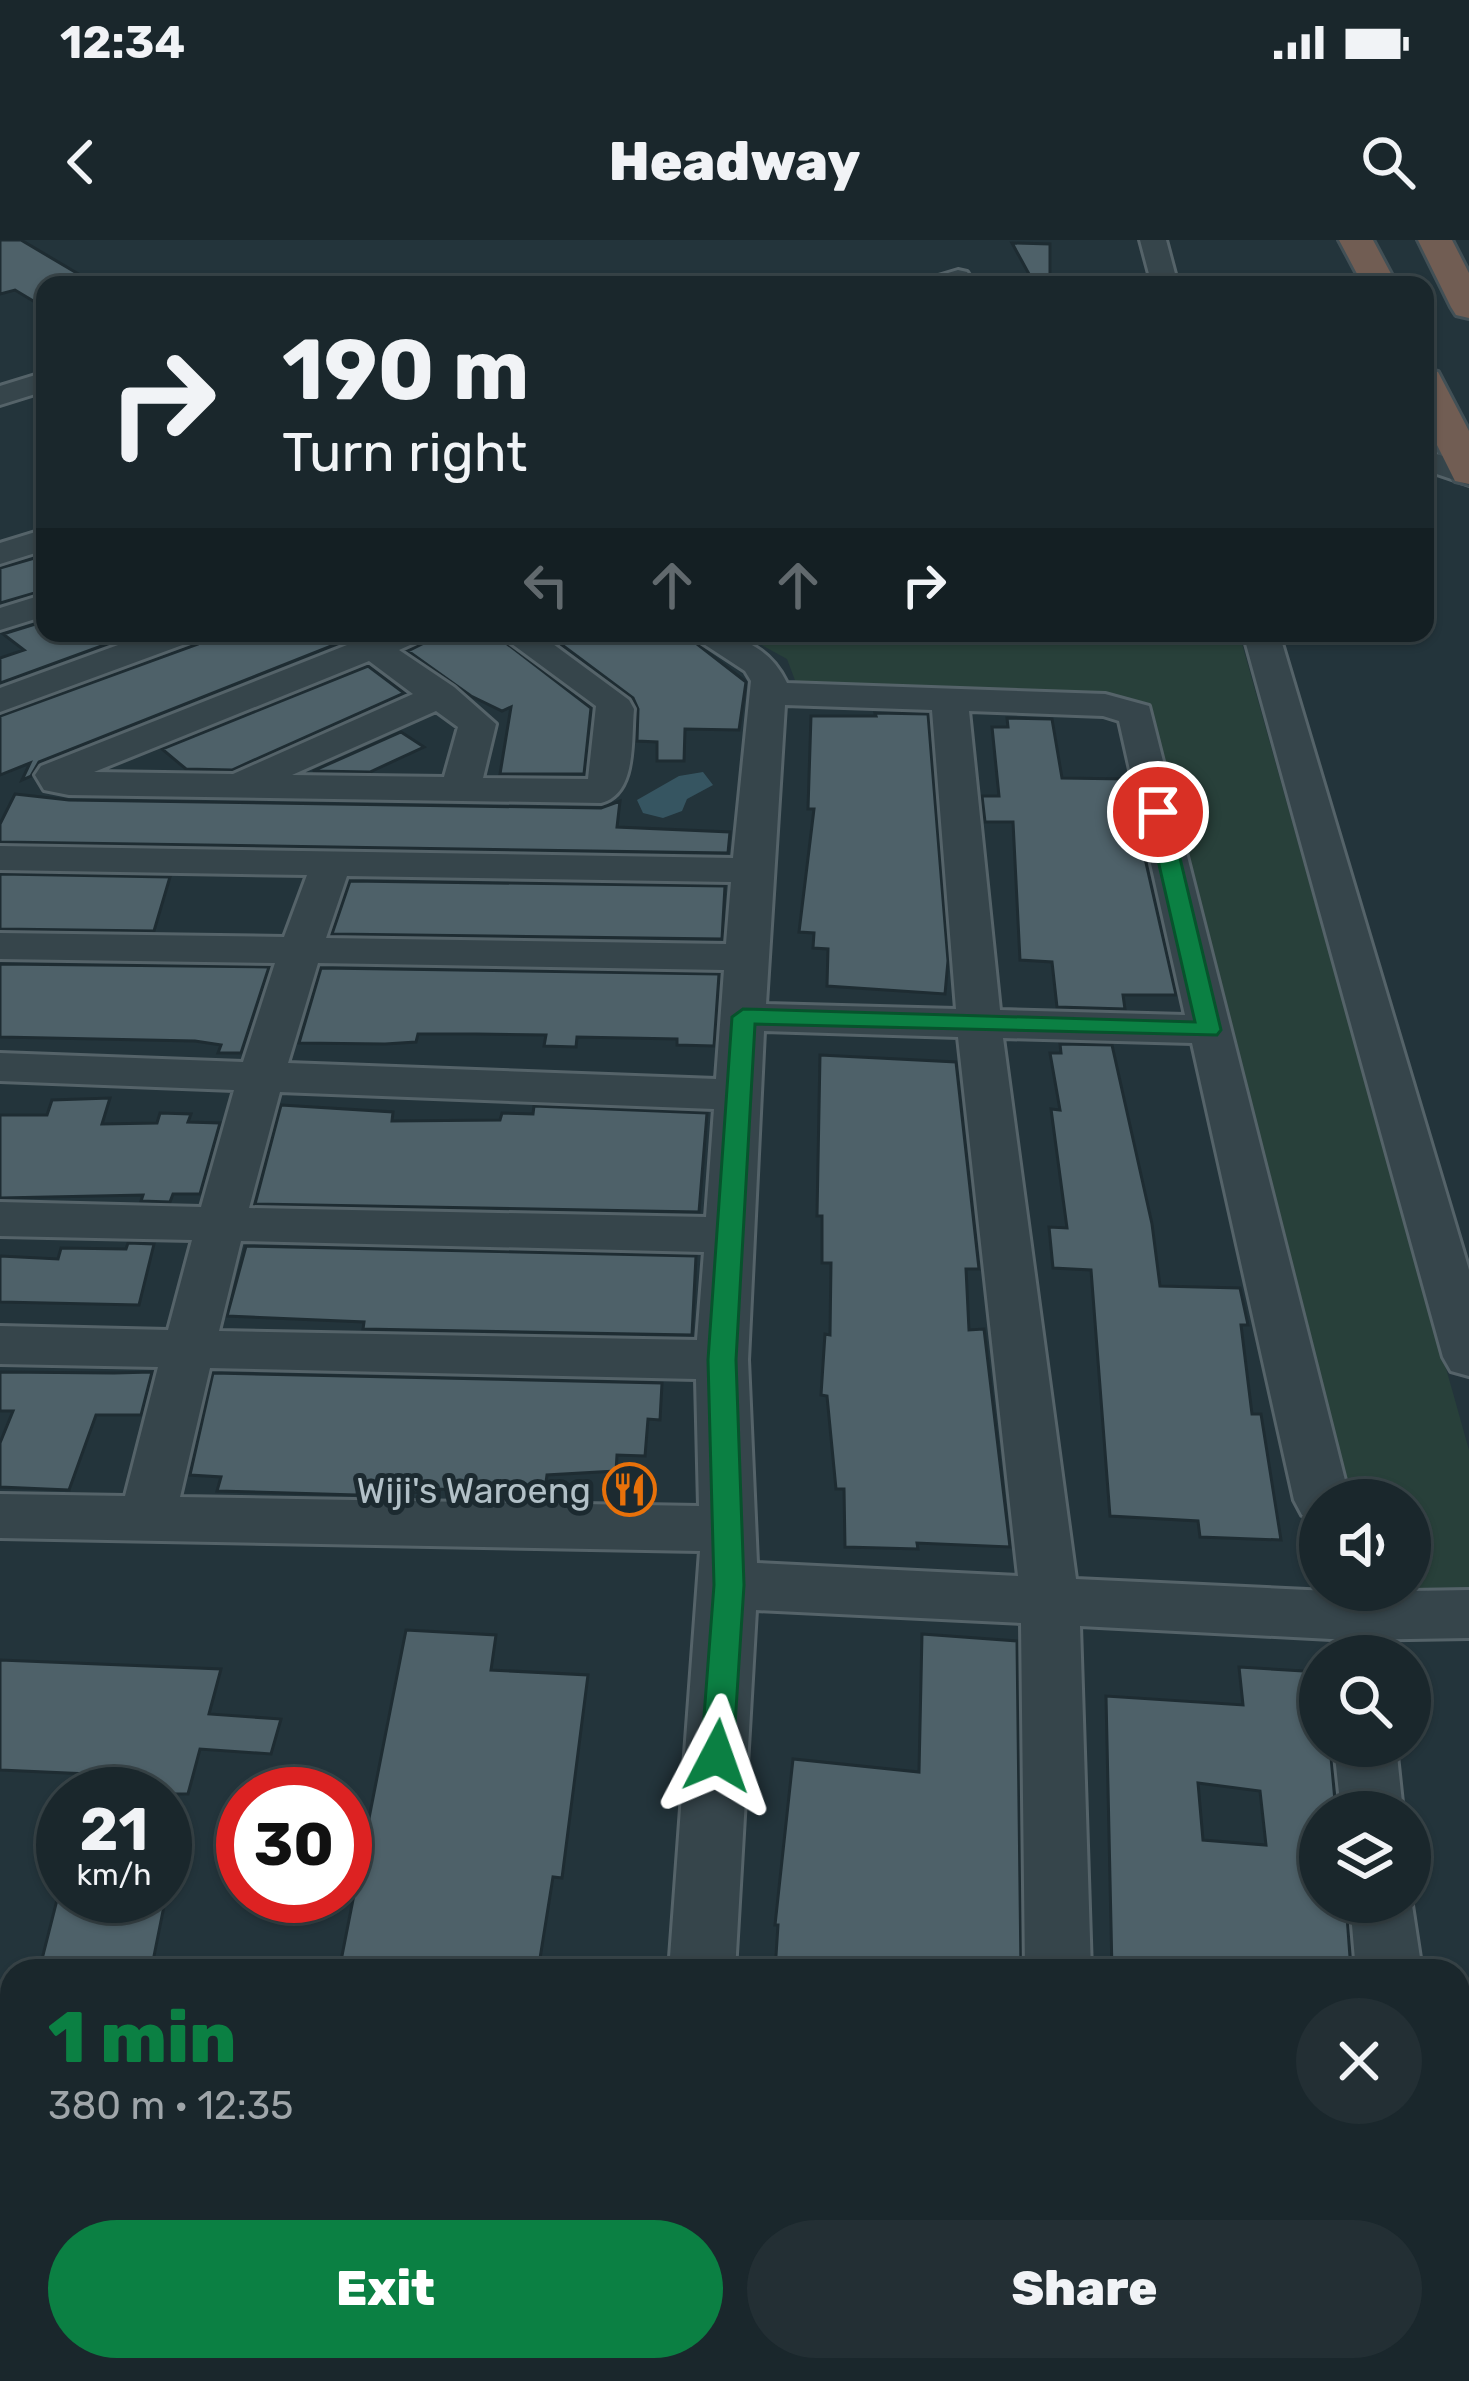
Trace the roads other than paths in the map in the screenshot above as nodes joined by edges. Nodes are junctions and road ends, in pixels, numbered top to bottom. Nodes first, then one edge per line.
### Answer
1 (1153, 240) edge
2 (1356, 240) edge
3 (1435, 240) edge
4 (1163, 276) edge
5 (1372, 276) edge
6 (1469, 308) edge
7 (36, 385) edge
8 (0, 396) edge
9 (1434, 399) edge
10 (1434, 461) edge
11 (1469, 474) edge
12 (36, 542) edge
13 (0, 554) edge
14 (36, 607) edge
15 (0, 620) edge
16 (160, 642) edge
17 (357, 642) edge
18 (365, 642) edge
19 (528, 642) edge
20 (721, 642) edge
21 (1264, 642) edge
22 (769, 693) junction
23 (441, 695) junction
24 (949, 699) junction
25 (0, 701) edge
26 (236, 785) junction
27 (460, 791) junction
28 (0, 858) edge
29 (193, 861) junction
30 (332, 861) junction
31 (752, 870) junction
32 (154, 944) junction
33 (0, 946) edge
34 (299, 950) junction
35 (747, 957) junction
36 (743, 1017) junction
37 (979, 1023) junction
38 (1209, 1030) junction
39 (0, 1066) edge
40 (264, 1077) junction
41 (739, 1095) junction
42 (0, 1219) edge
43 (221, 1222) junction
44 (730, 1235) junction
45 (0, 1345) edge
46 (190, 1348) junction
47 (1469, 1357) edge
48 (722, 1360) junction
49 (1317, 1479) edge
50 (0, 1516) edge
51 (147, 1519) junction
52 (727, 1557) junction
53 (1050, 1602) junction
54 (1469, 1614) edge
55 (1350, 1621) edge
56 (1384, 1923) edge
57 (703, 1959) edge
58 (1058, 1959) edge
59 (1388, 1959) edge

1 - 4 street
2 - 5 highway
3 - 6 highway
7 - 8 street
9 - 11 highway
10 - 11 street
12 - 13 street
14 - 15 street
16 - 25 street
17 - 26 street
18 - 23 street
19 - 27 street
20 - 22 street
21 - 47 street
22 - 24 street
22 - 31 street
23 - 26 street
23 - 27 street
24 - 37 street
24 - 38 street
26 - 27 street
28 - 29 street
29 - 30 street
29 - 32 street
30 - 31 street
30 - 34 street
31 - 35 street
32 - 33 street
32 - 34 street
34 - 35 street
34 - 40 street
35 - 36 street
36 - 37 street
36 - 41 street
37 - 38 street
37 - 53 street
38 - 49 street
39 - 40 street
40 - 41 street
40 - 43 street
41 - 44 street
42 - 43 street
43 - 44 street
43 - 46 street
44 - 48 street
45 - 46 street
46 - 48 street
46 - 51 street
48 - 52 street
50 - 51 street
51 - 52 street
52 - 53 street
52 - 57 street
53 - 55 street
53 - 58 street
54 - 55 street
56 - 59 street

